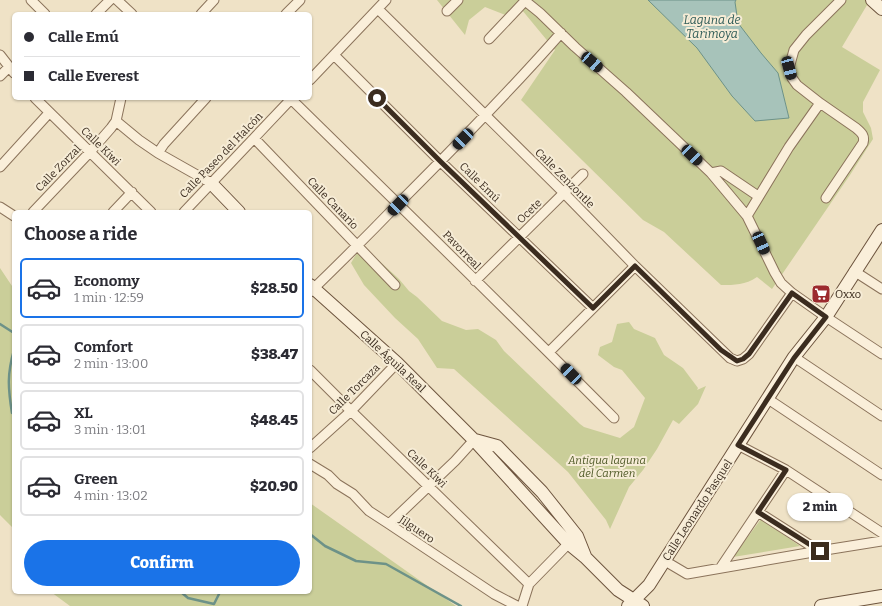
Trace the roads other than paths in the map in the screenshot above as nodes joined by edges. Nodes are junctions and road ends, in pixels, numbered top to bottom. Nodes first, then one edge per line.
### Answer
1 (31, 0) edge
2 (110, 0) edge
3 (117, 0) edge
4 (214, 0) edge
5 (300, 0) edge
6 (386, 0) edge
7 (458, 0) edge
8 (524, 0) edge
9 (841, 0) edge
10 (872, 0) edge
11 (378, 9) junction
12 (882, 9) edge
13 (447, 11) dead end
14 (43, 12) edge
15 (98, 12) edge
16 (130, 12) edge
17 (203, 12) edge
18 (288, 12) edge
19 (561, 33) junction
20 (489, 39) dead end
21 (0, 55) edge
22 (334, 55) junction
23 (12, 70) edge
24 (0, 76) edge
25 (312, 78) edge
26 (37, 100) edge
27 (121, 100) edge
28 (204, 100) edge
29 (290, 100) edge
30 (294, 100) edge
31 (820, 103) junction
32 (49, 113) junction
33 (485, 116) junction
34 (116, 120) junction
35 (254, 138) junction
36 (90, 152) junction
37 (158, 153) junction
38 (441, 162) junction
39 (0, 167) edge
40 (711, 173) junction
41 (583, 174) dead end
42 (211, 183) junction
43 (132, 192) junction
44 (564, 193) junction
45 (758, 196) junction
46 (826, 198) dead end
47 (398, 205) junction
48 (0, 207) edge
49 (35, 210) edge
50 (115, 210) edge
51 (149, 210) edge
52 (186, 210) edge
53 (237, 210) edge
54 (12, 215) edge
55 (747, 216) junction
56 (882, 230) edge
57 (519, 237) junction
58 (358, 246) junction
59 (635, 266) junction
60 (854, 271) junction
61 (475, 281) junction
62 (395, 285) dead end
63 (312, 288) edge
64 (882, 289) edge
65 (312, 290) edge
66 (792, 293) junction
67 (593, 308) junction
68 (826, 317) junction
69 (549, 352) junction
70 (882, 354) edge
71 (794, 358) junction
72 (397, 363) junction
73 (312, 372) edge
74 (768, 399) junction
75 (350, 411) junction
76 (882, 416) edge
77 (614, 418) dead end
78 (474, 440) junction
79 (738, 445) junction
80 (312, 446) edge
81 (312, 465) edge
82 (786, 470) junction
83 (882, 475) edge
84 (429, 487) junction
85 (758, 512) junction
86 (389, 524) junction
87 (882, 533) edge
88 (572, 540) junction
89 (882, 541) edge
90 (820, 551) junction
91 (665, 561) junction
92 (721, 567) junction
93 (529, 584) junction
94 (882, 596) edge
95 (635, 604) edge
96 (517, 606) edge
97 (522, 606) edge
98 (821, 606) edge

1 - 14 street
2 - 15 street
3 - 16 street
4 - 17 street
5 - 18 street
6 - 11 street
7 - 13 street
8 - 19 street
8 - 20 street
9 - 31 street
10 - 12 street
11 - 22 street
11 - 33 street, Calle Zenzontle
19 - 33 street
19 - 40 street
21 - 23 street
22 - 25 street
22 - 38 street, Calle Emú
23 - 24 street
26 - 32 street, Calle Kiwi
27 - 34 street, Calle Zorzal
28 - 37 street
29 - 35 street, Calle Paseo del Halcón
30 - 47 street, Pavorreal
31 - 45 street
31 - 46 street
32 - 36 street, Calle Kiwi
32 - 39 street
33 - 38 street
33 - 44 street, Calle Zenzontle
34 - 36 street, Calle Zorzal
34 - 37 street
35 - 42 street, Calle Paseo del Halcón
35 - 58 street, Calle Canario
36 - 43 street, Calle Kiwi
36 - 49 street, Calle Zorzal
37 - 42 street
38 - 47 street
38 - 57 street, Calle Emú
40 - 45 street
40 - 55 street
41 - 44 street, Ocete
42 - 52 street, Calle Paseo del Halcón
42 - 53 street
43 - 50 street
43 - 51 street, Calle Kiwi
44 - 57 street, Ocete
44 - 59 street, Calle Zenzontle
45 - 55 street
47 - 58 street
47 - 61 street, Pavorreal
48 - 54 street
55 - 66 street
56 - 60 street, Calle Leonardo Pasquel
57 - 61 street, Ocete
57 - 67 street, Calle Emú
58 - 62 street, Calle Canario
58 - 63 street
59 - 66 street, Calle Zenzontle
59 - 67 street
60 - 64 street
60 - 68 street, Calle Leonardo Pasquel
61 - 69 street, Pavorreal
65 - 72 street, Calle Águila Real
66 - 68 street
67 - 69 street
68 - 70 street
68 - 71 street, Calle Leonardo Pasquel
69 - 77 street, Pavorreal
71 - 74 street, Calle Leonardo Pasquel
71 - 76 street
72 - 75 street, Calle Torcaza
72 - 78 street, Calle Águila Real
73 - 75 street, Calle Kiwi
74 - 79 street, Calle Leonardo Pasquel
74 - 83 street
75 - 80 street, Calle Torcaza
75 - 84 street, Calle Kiwi
78 - 84 street
78 - 88 street
79 - 82 street
79 - 91 street, Calle Leonardo Pasquel
81 - 86 street, Jilguero
82 - 85 street
82 - 87 street
84 - 86 street
84 - 93 street, Calle Kiwi
85 - 90 street
85 - 92 street
86 - 96 street, Jilguero
88 - 93 street
88 - 95 street
89 - 90 street
90 - 92 street
91 - 92 street
91 - 95 street, Calle Leonardo Pasquel
93 - 97 street
94 - 98 street

